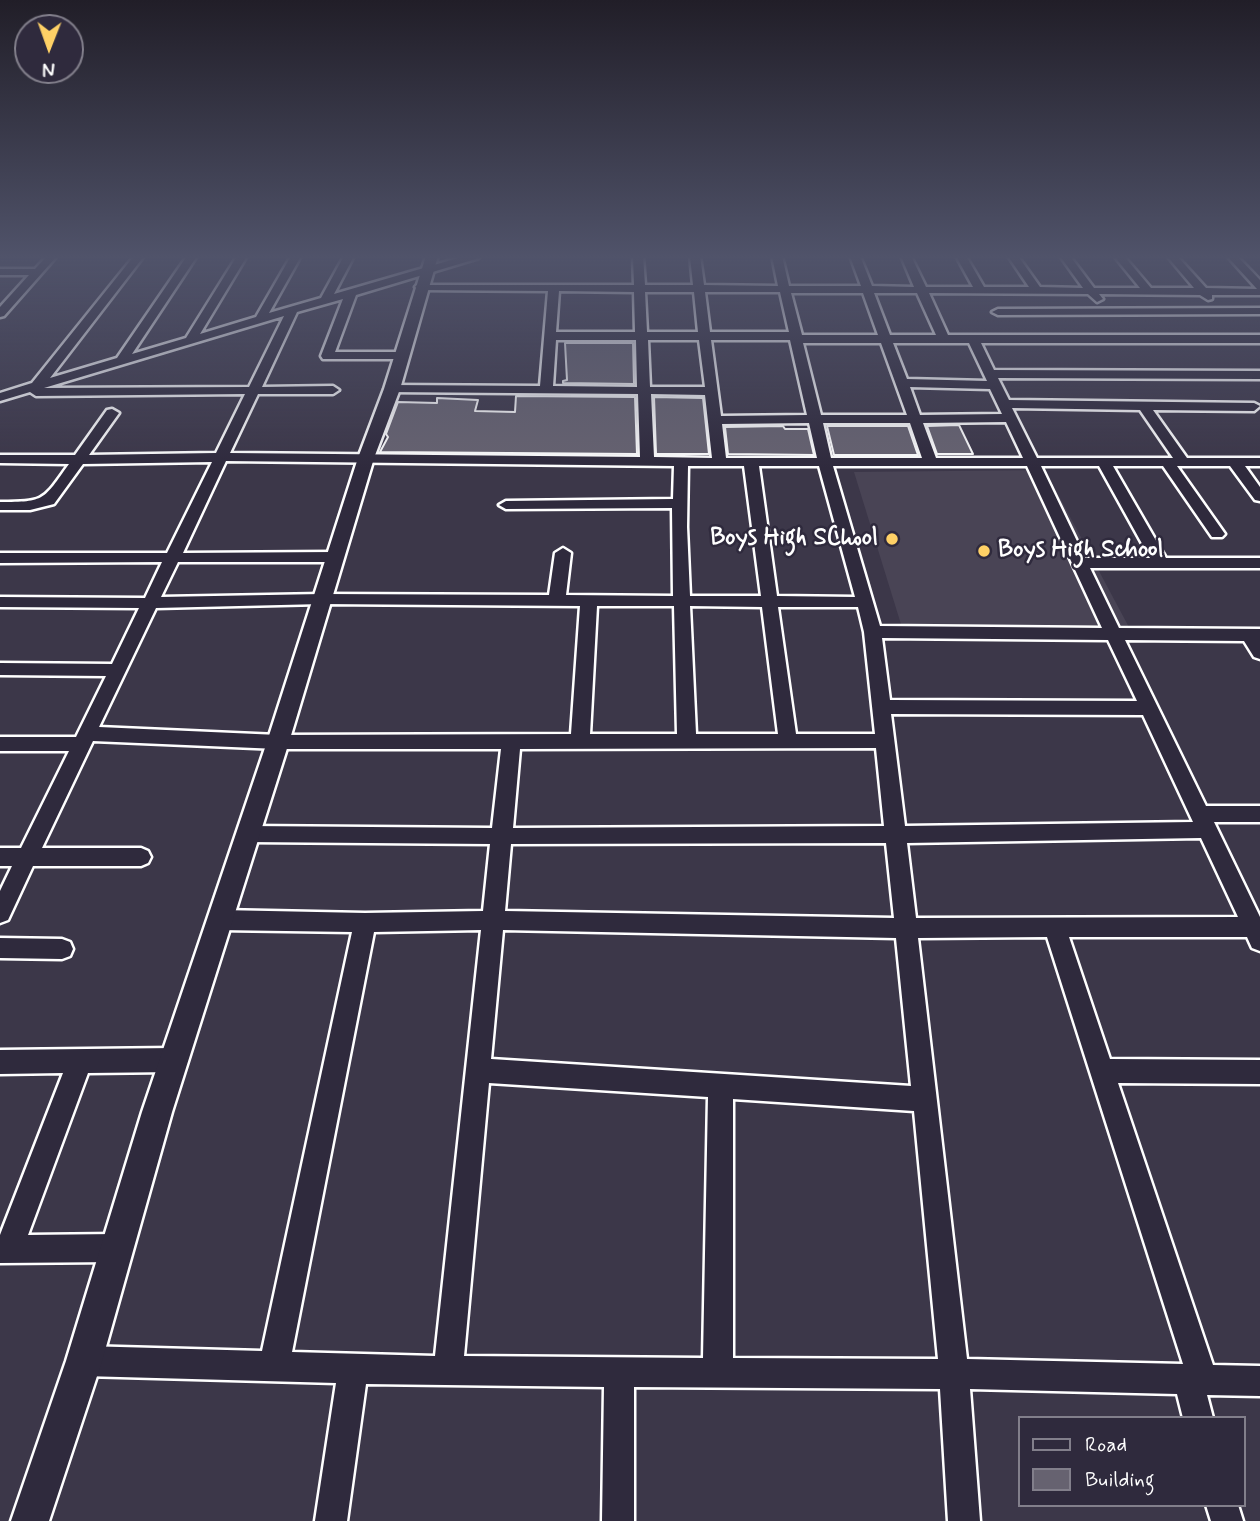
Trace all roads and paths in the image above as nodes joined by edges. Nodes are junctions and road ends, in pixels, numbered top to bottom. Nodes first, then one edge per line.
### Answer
1 (83, 327) edge
2 (144, 327) edge
3 (199, 327) edge
4 (232, 327) edge
5 (284, 327) edge
6 (338, 327) edge
7 (410, 327) edge
8 (551, 327) edge
9 (640, 327) edge
10 (705, 327) edge
11 (793, 327) edge
12 (882, 327) edge
13 (939, 327) edge
14 (1105, 327) edge
15 (1146, 327) edge
16 (1146, 327) edge
17 (1239, 330) edge
18 (640, 335) junction
19 (550, 336) junction
20 (706, 336) junction
21 (796, 338) junction
22 (886, 339) junction
23 (944, 339) junction
24 (972, 339) junction
25 (191, 340) junction
26 (1260, 351) edge
27 (401, 356) junction
28 (122, 360) junction
29 (1260, 375) edge
30 (992, 379) junction
31 (902, 383) junction
32 (37, 386) junction
33 (392, 389) junction
34 (546, 389) junction
35 (642, 389) junction
36 (254, 390) junction
37 (333, 390) dead end
38 (713, 391) junction
39 (15, 392) junction
40 (1244, 395) edge
41 (0, 397) edge
42 (1144, 406) junction
43 (1007, 411) junction
44 (112, 413) dead end
45 (915, 418) junction
46 (815, 419) junction
47 (716, 420) junction
48 (222, 457) junction
49 (80, 458) junction
50 (366, 458) junction
51 (0, 459) edge
52 (647, 462) junction
53 (681, 462) junction
54 (720, 462) junction
55 (751, 462) junction
56 (825, 462) junction
57 (932, 462) junction
58 (1031, 462) junction
59 (1260, 462) edge
60 (1104, 463) junction
61 (1168, 463) junction
62 (1184, 463) junction
63 (1235, 463) junction
64 (1260, 496) edge
65 (680, 503) junction
66 (506, 505) dead end
67 (0, 506) edge
68 (1217, 534) dead end
69 (563, 553) dead end
70 (173, 557) junction
71 (335, 557) junction
72 (0, 558) edge
73 (1079, 563) junction
74 (1161, 563) junction
75 (1260, 563) edge
76 (323, 599) junction
77 (557, 599) junction
78 (589, 599) junction
79 (681, 599) junction
80 (768, 601) junction
81 (0, 602) edge
82 (865, 602) junction
83 (151, 603) junction
84 (873, 632) junction
85 (1113, 634) junction
86 (1254, 635) edge
87 (1260, 653) edge
88 (0, 669) edge
89 (119, 670) junction
90 (882, 707) junction
91 (1149, 708) junction
92 (85, 739) junction
93 (886, 741) junction
94 (278, 742) junction
95 (511, 742) junction
96 (580, 742) junction
97 (687, 742) junction
98 (788, 742) junction
99 (0, 744) edge
100 (1260, 814) edge
101 (1203, 822) junction
102 (248, 834) junction
103 (897, 836) junction
104 (501, 837) junction
105 (28, 856) junction
106 (0, 857) edge
107 (141, 857) dead end
108 (0, 913) edge
109 (220, 919) junction
110 (492, 920) junction
111 (365, 923) junction
112 (908, 928) junction
113 (1055, 928) junction
114 (1258, 932) edge
115 (0, 948) edge
116 (62, 949) dead end
117 (174, 1060) junction
118 (80, 1061) junction
119 (1, 1064) edge
120 (477, 1070) junction
121 (1104, 1071) junction
122 (1260, 1072) edge
123 (721, 1086) junction
124 (925, 1099) junction
125 (117, 1248) junction
126 (5, 1249) edge
127 (84, 1361) junction
128 (274, 1366) junction
129 (353, 1369) junction
130 (448, 1371) junction
131 (619, 1372) junction
132 (718, 1372) junction
133 (954, 1374) junction
134 (1196, 1380) junction
135 (1260, 1381) edge
136 (1198, 1416) edge
137 (30, 1521) edge
138 (331, 1521) edge
139 (618, 1521) edge
140 (964, 1521) edge

1 - 32 street
2 - 28 street
3 - 25 street
4 - 25 street
5 - 36 street
6 - 27 street
7 - 27 street
8 - 19 street
9 - 18 street
10 - 20 street
11 - 21 street
12 - 22 street
13 - 23 street
14 - 24 street
15 - 17 street
16 - 17 street
17 - 26 street
18 - 19 street
18 - 20 street
18 - 35 street
19 - 34 street
20 - 21 street
20 - 38 street
21 - 22 street
21 - 46 street
22 - 23 street
22 - 31 street
23 - 24 street
24 - 30 street
25 - 28 street
27 - 33 street
28 - 32 street
29 - 40 street
30 - 31 street
30 - 40 street
30 - 43 street
31 - 45 street
32 - 39 street
33 - 34 street
33 - 50 street
34 - 35 street
35 - 38 street
35 - 52 street
36 - 37 street
36 - 39 street
36 - 48 street
38 - 47 street
39 - 41 street
40 - 42 street
42 - 43 street
42 - 62 street
43 - 45 street
43 - 58 street
44 - 49 street
45 - 46 street
45 - 57 street
46 - 47 street
46 - 56 street
47 - 54 street
48 - 49 street
48 - 50 street
48 - 70 street
49 - 51 street
49 - 67 street
50 - 52 street
50 - 71 street
52 - 53 street
53 - 54 street
53 - 65 street
54 - 55 street
55 - 56 street
55 - 80 street
56 - 57 street
56 - 82 street
57 - 58 street
58 - 60 street
58 - 73 street
59 - 63 street
60 - 61 street
60 - 74 street
61 - 62 street
61 - 68 street
62 - 63 street
63 - 64 street
65 - 66 street
65 - 79 street
69 - 77 street
70 - 71 street
70 - 72 street
70 - 83 street
71 - 76 street
73 - 74 street
73 - 85 street
74 - 75 street
76 - 77 street
76 - 83 street
76 - 94 street
77 - 78 street
78 - 79 street
78 - 96 street
79 - 80 street
79 - 97 street
80 - 82 street
80 - 98 street
81 - 83 street
82 - 84 street
83 - 89 street
84 - 85 street
84 - 90 street
85 - 86 street
85 - 91 street
86 - 87 street
88 - 89 street
89 - 92 street
90 - 91 street
90 - 93 street
91 - 101 street
92 - 94 street
92 - 99 street
92 - 105 street
93 - 98 street
93 - 103 street
94 - 95 street
94 - 102 street
95 - 96 street
95 - 104 street
96 - 97 street
97 - 98 street
100 - 101 street
101 - 103 street
101 - 114 street
102 - 104 street
102 - 109 street
103 - 104 street
103 - 112 street
104 - 110 street
105 - 106 street
105 - 107 street
105 - 108 street
109 - 111 street
109 - 117 street
110 - 111 street
110 - 112 street
110 - 120 street
111 - 128 street
112 - 113 street
112 - 124 street
113 - 114 street
113 - 121 street
115 - 116 street
117 - 118 street
117 - 125 street
118 - 119 street
118 - 126 street
120 - 123 street
120 - 130 street
121 - 122 street
121 - 134 street
123 - 124 street
123 - 132 street
124 - 133 street
125 - 126 street
125 - 127 street
127 - 128 street
127 - 137 street
128 - 129 street
129 - 130 street
129 - 138 street
130 - 131 street
131 - 132 street
131 - 139 street
132 - 133 street
133 - 134 street
133 - 140 street
134 - 135 street
134 - 136 street

